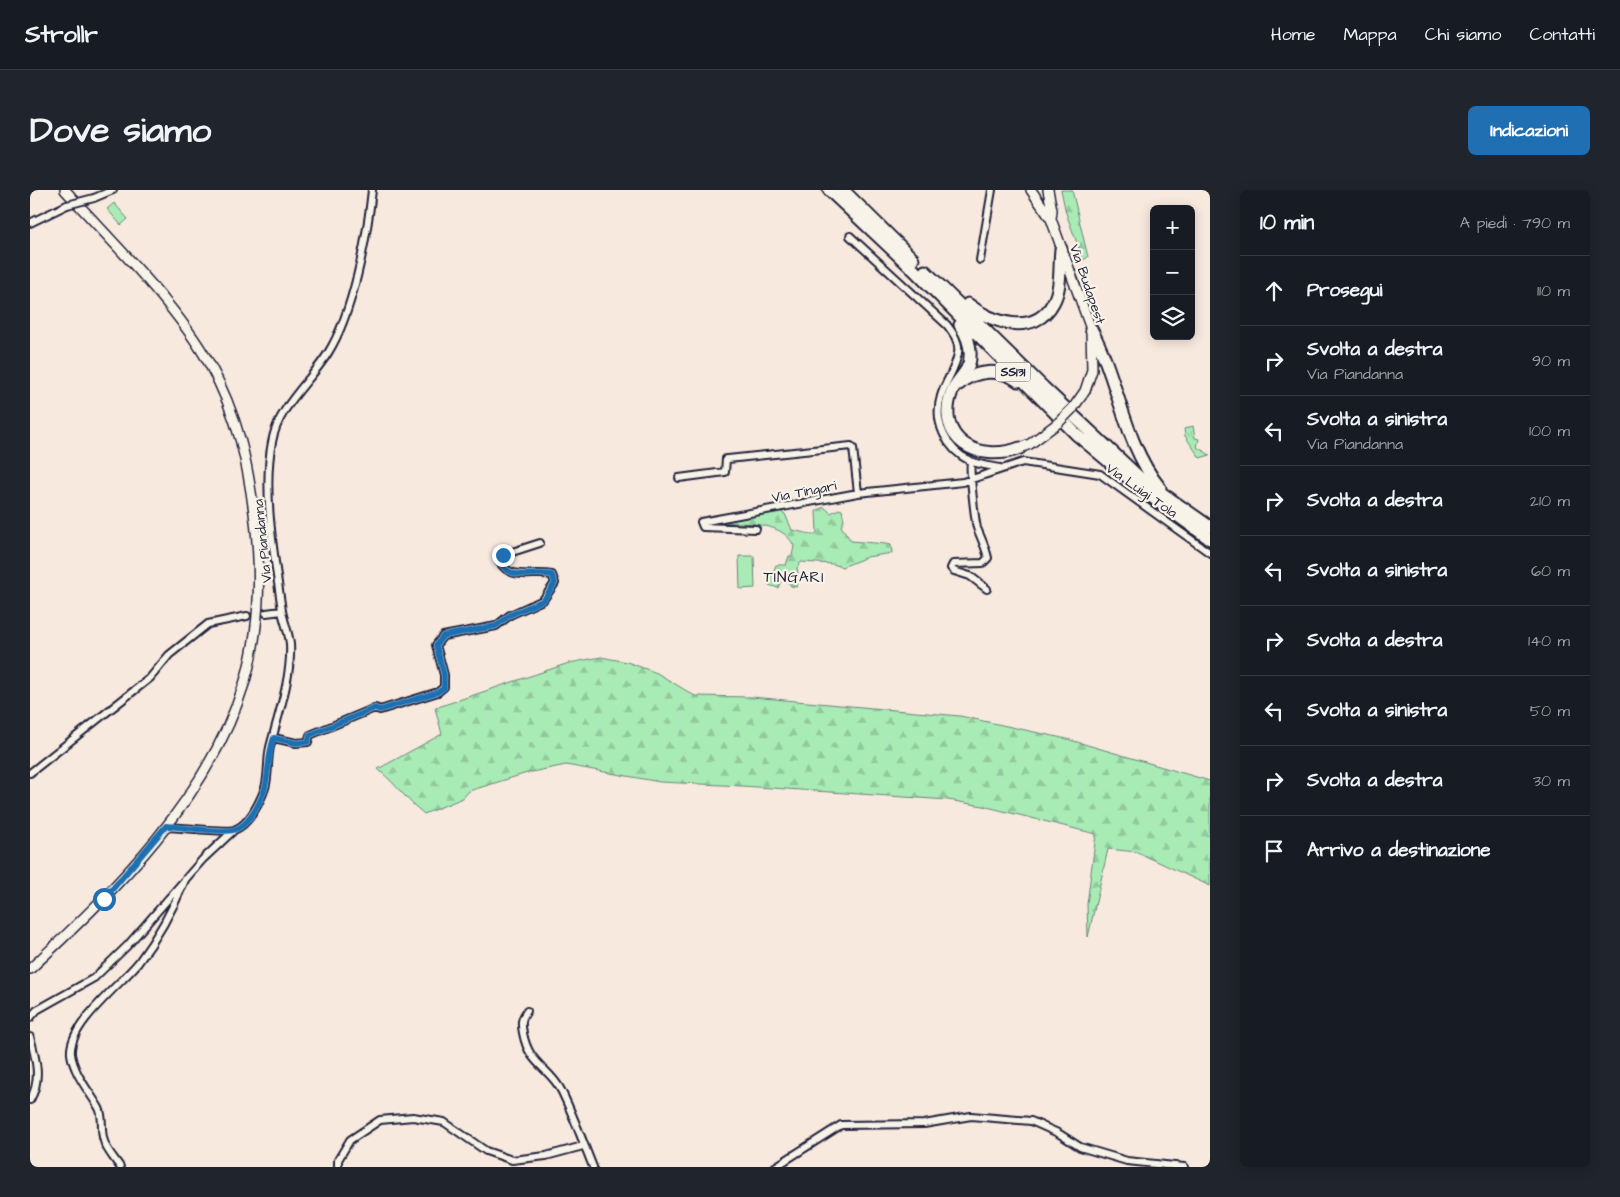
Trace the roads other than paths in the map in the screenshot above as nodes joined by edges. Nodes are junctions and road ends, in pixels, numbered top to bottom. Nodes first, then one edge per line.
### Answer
1 (65, 190) edge
2 (114, 190) edge
3 (372, 190) edge
4 (830, 190) edge
5 (844, 190) edge
6 (992, 190) edge
7 (1031, 190) edge
8 (1048, 190) edge
9 (1051, 219) junction
10 (30, 223) edge
11 (850, 236) dead end
12 (1061, 249) junction
13 (908, 254) junction
14 (980, 260) dead end
15 (914, 270) junction
16 (1091, 329) junction
17 (953, 391) junction
18 (1038, 395) junction
19 (1020, 448) junction
20 (971, 462) junction
21 (1023, 462) junction
22 (1001, 468) junction
23 (679, 478) dead end
24 (972, 480) junction
25 (858, 493) junction
26 (1169, 499) junction
27 (1210, 527) edge
28 (756, 529) dead end
29 (1210, 539) edge
30 (540, 543) dead end
31 (1210, 553) edge
32 (987, 589) dead end
33 (282, 611) junction
34 (266, 613) dead end
35 (247, 616) dead end
36 (274, 738) junction
37 (30, 773) edge
38 (166, 826) junction
39 (234, 830) junction
40 (185, 880) junction
41 (30, 969) edge
42 (526, 1011) dead end
43 (30, 1018) edge
44 (30, 1037) edge
45 (30, 1100) edge
46 (583, 1146) junction
47 (120, 1167) edge
48 (338, 1167) edge
49 (593, 1167) edge
50 (775, 1167) edge
51 (1184, 1167) edge

1 - 38 main road
2 - 10 street, bridge
3 - 33 street, Via Piandanna
4 - 15 highway, SS131
5 - 13 highway, SS131
6 - 14 street
7 - 9 main road, Via Budapest
8 - 9 main road, Via Budapest
9 - 12 main road, Via Budapest
11 - 20 street
12 - 13 highway
12 - 16 main road, Via Budapest
13 - 26 highway, SS131
15 - 17 highway
15 - 18 highway, SS131
16 - 19 main road, Via Budapest, bridge
16 - 26 highway
17 - 18 highway
17 - 19 highway
18 - 29 highway, SS131
19 - 21 street
20 - 22 street, Via Tingari
20 - 24 street
21 - 22 street, Via Tingari
21 - 31 street, Via Luigi Tola
22 - 24 street, Via Tingari
23 - 25 street
24 - 25 street, Via Tingari
24 - 32 street
25 - 28 street, Via Tingari
26 - 27 highway, SS131
30 - 36 street
33 - 34 street
33 - 36 street, Via Piandanna
35 - 37 street
36 - 39 street, Via Piandanna
38 - 39 street
38 - 41 main road
39 - 40 street, Via Piandanna
40 - 43 street, Via Piandanna
40 - 47 street
42 - 46 street
44 - 45 street
46 - 48 street
46 - 49 street
50 - 51 street

